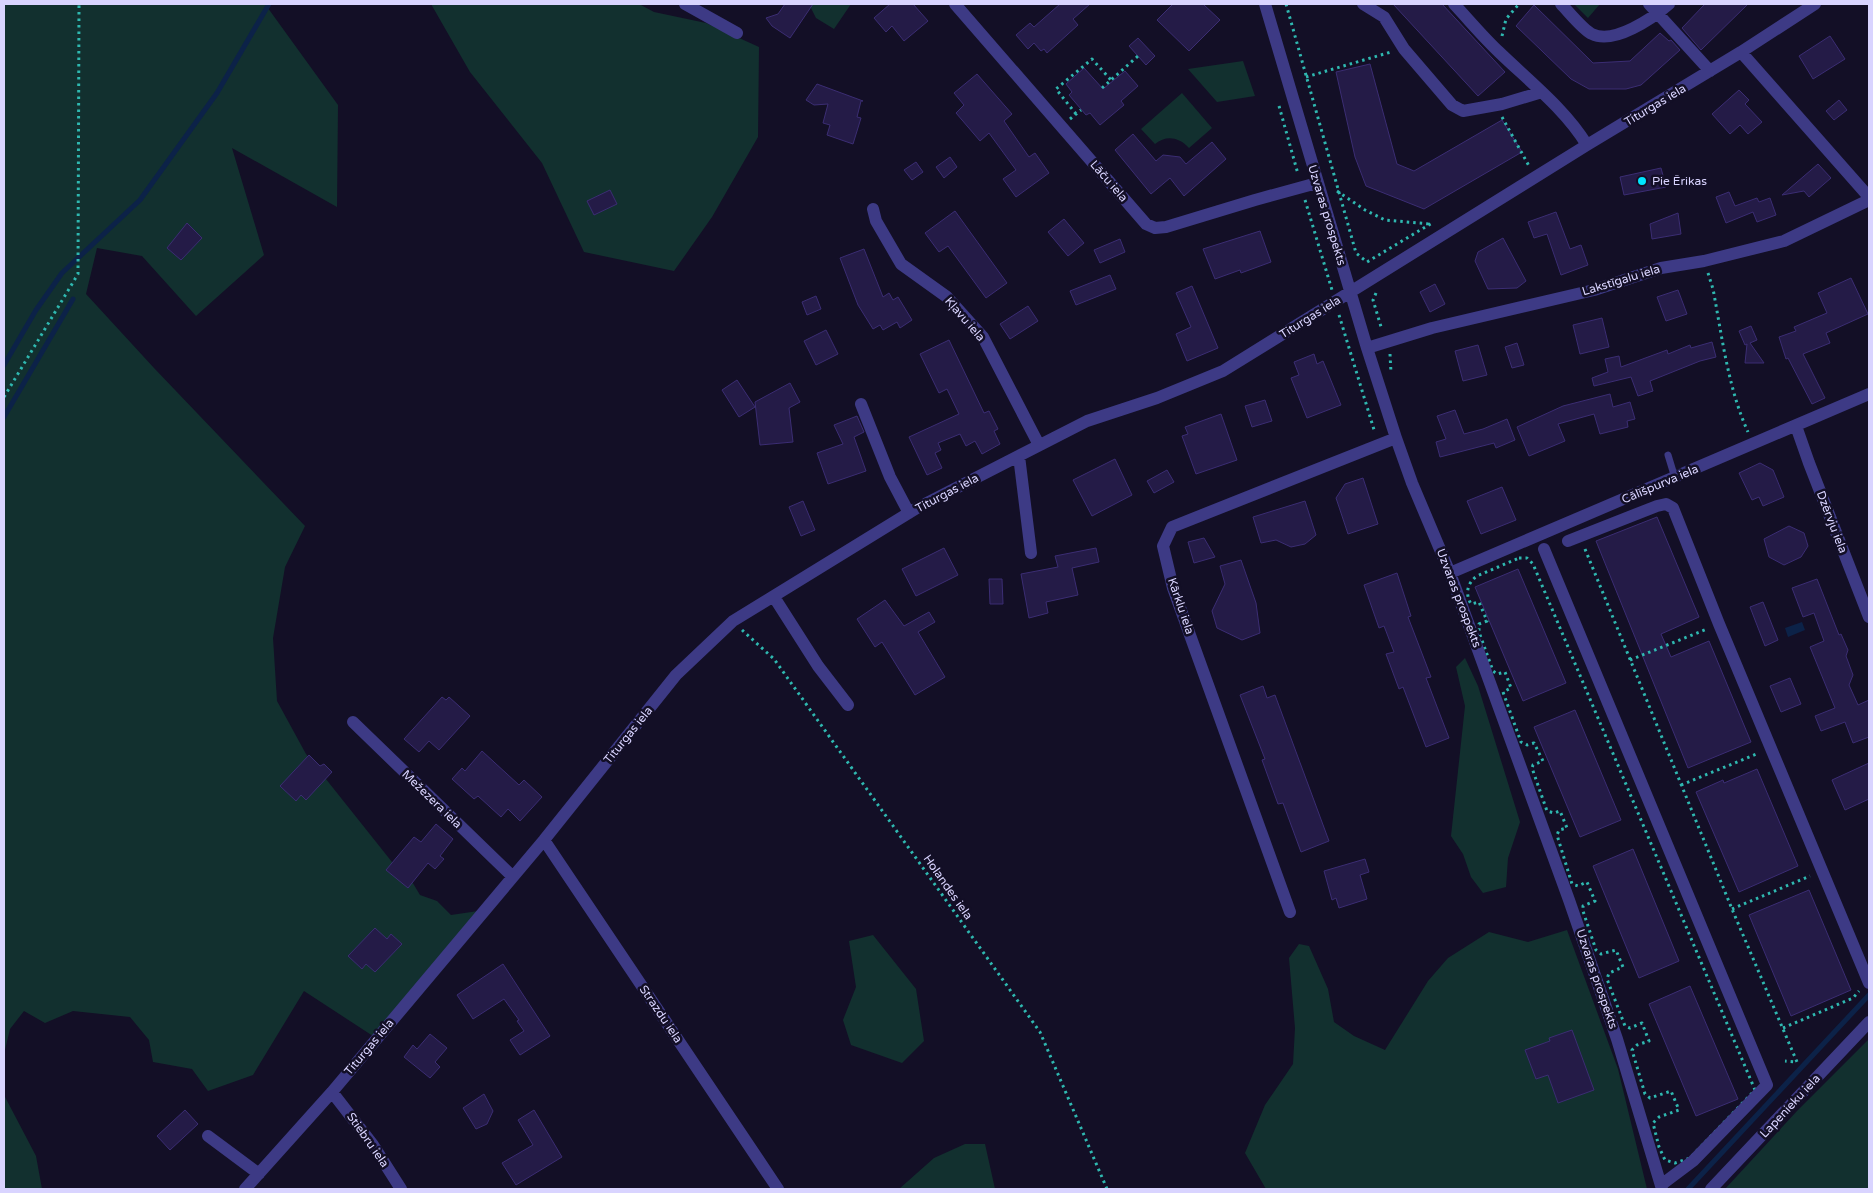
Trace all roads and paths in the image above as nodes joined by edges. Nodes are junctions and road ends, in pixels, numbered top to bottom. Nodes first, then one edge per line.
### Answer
1 (79, 4) edge
2 (686, 4) edge
3 (955, 4) edge
4 (1265, 4) edge
5 (1286, 4) edge
6 (1363, 4) edge
7 (1454, 4) edge
8 (1518, 4) edge
9 (1561, 4) edge
10 (1649, 4) edge
11 (1669, 4) edge
12 (1815, 4) edge
13 (1658, 14) junction
14 (737, 34) dead end
15 (1404, 48) junction
16 (1498, 51) junction
17 (1741, 52) junction
18 (1138, 56) dead end
19 (1710, 71) junction
20 (1306, 77) junction
21 (1111, 80) junction
22 (1102, 88) dead end
23 (1542, 92) junction
24 (1277, 99) dead end
25 (1499, 112) dead end
26 (1076, 114) dead end
27 (1588, 145) junction
28 (1536, 161) dead end
29 (1529, 166) junction
30 (1521, 170) dead end
31 (1317, 183) junction
32 (1302, 188) junction
33 (1337, 191) junction
34 (1869, 199) edge
35 (873, 209) dead end
36 (1438, 219) dead end
37 (1430, 224) junction
38 (1704, 261) junction
39 (1367, 262) junction
40 (1372, 277) junction
41 (1350, 291) junction
42 (1335, 301) junction
43 (1386, 342) junction
44 (1367, 348) junction
45 (1391, 375) dead end
46 (1869, 394) edge
47 (4, 397) edge
48 (860, 404) dead end
49 (1796, 426) junction
50 (1396, 438) junction
51 (1379, 444) junction
52 (1039, 445) junction
53 (1753, 445) junction
54 (1668, 455) dead end
55 (1019, 456) junction
56 (1675, 478) junction
57 (909, 513) junction
58 (1568, 541) dead end
59 (1583, 545) dead end
60 (1544, 549) dead end
61 (1030, 553) dead end
62 (1474, 570) junction
63 (1450, 573) junction
64 (774, 597) junction
65 (1869, 617) edge
66 (732, 621) junction
67 (1720, 624) junction
68 (1630, 660) junction
69 (848, 705) dead end
70 (353, 722) dead end
71 (1771, 748) junction
72 (1681, 785) junction
73 (544, 840) junction
74 (1822, 871) junction
75 (512, 876) junction
76 (1732, 909) junction
77 (1290, 912) dead end
78 (1868, 982) edge
79 (1869, 1022) edge
80 (1783, 1028) junction
81 (1786, 1061) dead end
82 (332, 1092) junction
83 (208, 1136) dead end
84 (259, 1174) junction
85 (1662, 1187) edge
86 (245, 1189) edge
87 (401, 1189) edge
88 (778, 1189) edge
89 (1108, 1189) edge
90 (1711, 1189) edge

1 - 47 path
2 - 14 street
3 - 32 street, Lāču iela
4 - 31 street, Uzvaras prospekts
5 - 20 path
6 - 15 street
7 - 16 street
8 - 16 path
9 - 13 street
10 - 13 street
11 - 13 street
12 - 17 street, Titurgas iela
13 - 19 street
15 - 20 path
15 - 23 street
16 - 23 street
17 - 19 street, Titurgas iela
17 - 34 street
18 - 21 path
19 - 27 street, Titurgas iela
20 - 33 path
21 - 22 path
21 - 26 path
23 - 27 street
24 - 32 path
25 - 29 path
27 - 40 street, Titurgas iela
28 - 29 path
29 - 30 path
31 - 32 street, Lāču iela
31 - 41 street, Uzvaras prospekts
32 - 42 path
33 - 37 path
33 - 39 path
34 - 38 street, Lakstīgalu iela
35 - 52 street, Kļavu iela
36 - 37 path
37 - 39 path
38 - 43 street, Lakstīgalu iela
38 - 53 path
39 - 40 path
40 - 41 street, Titurgas iela
40 - 43 path
41 - 42 street, Titurgas iela
41 - 44 street, Uzvaras prospekts
42 - 51 path
42 - 52 street, Titurgas iela
43 - 44 street, Lakstīgalu iela
43 - 45 path
44 - 50 street, Uzvaras prospekts
46 - 49 street, Cālīšpurva iela
48 - 57 street
49 - 53 street, Cālīšpurva iela
49 - 65 street, Dzērvju iela
50 - 51 street, Kārklu iela
50 - 63 street, Uzvaras prospekts
51 - 77 street, Kārklu iela
52 - 55 street, Titurgas iela
53 - 56 street, Cālīšpurva iela
54 - 56 lane
55 - 57 street, Titurgas iela
55 - 61 street
56 - 62 street, Cālīšpurva iela
57 - 64 street, Titurgas iela
58 - 67 street
59 - 68 path
60 - 85 street
62 - 62 path
62 - 63 street, Cālīšpurva iela
63 - 85 street, Uzvaras prospekts
64 - 66 street, Titurgas iela
64 - 69 street
66 - 73 street, Titurgas iela
66 - 89 path, Holandes iela
67 - 68 path
67 - 71 street
68 - 72 path
70 - 75 street, Mežezera iela
71 - 72 path
71 - 74 street
72 - 76 path
73 - 75 street, Titurgas iela
73 - 88 street, Strazdu iela
74 - 76 path
74 - 78 street
75 - 82 street, Titurgas iela
76 - 80 path
78 - 80 path
79 - 90 street, Lapenieku iela
80 - 81 path
82 - 84 street, Titurgas iela
82 - 87 street, Stiebru iela
83 - 84 street
84 - 86 street, Titurgas iela

